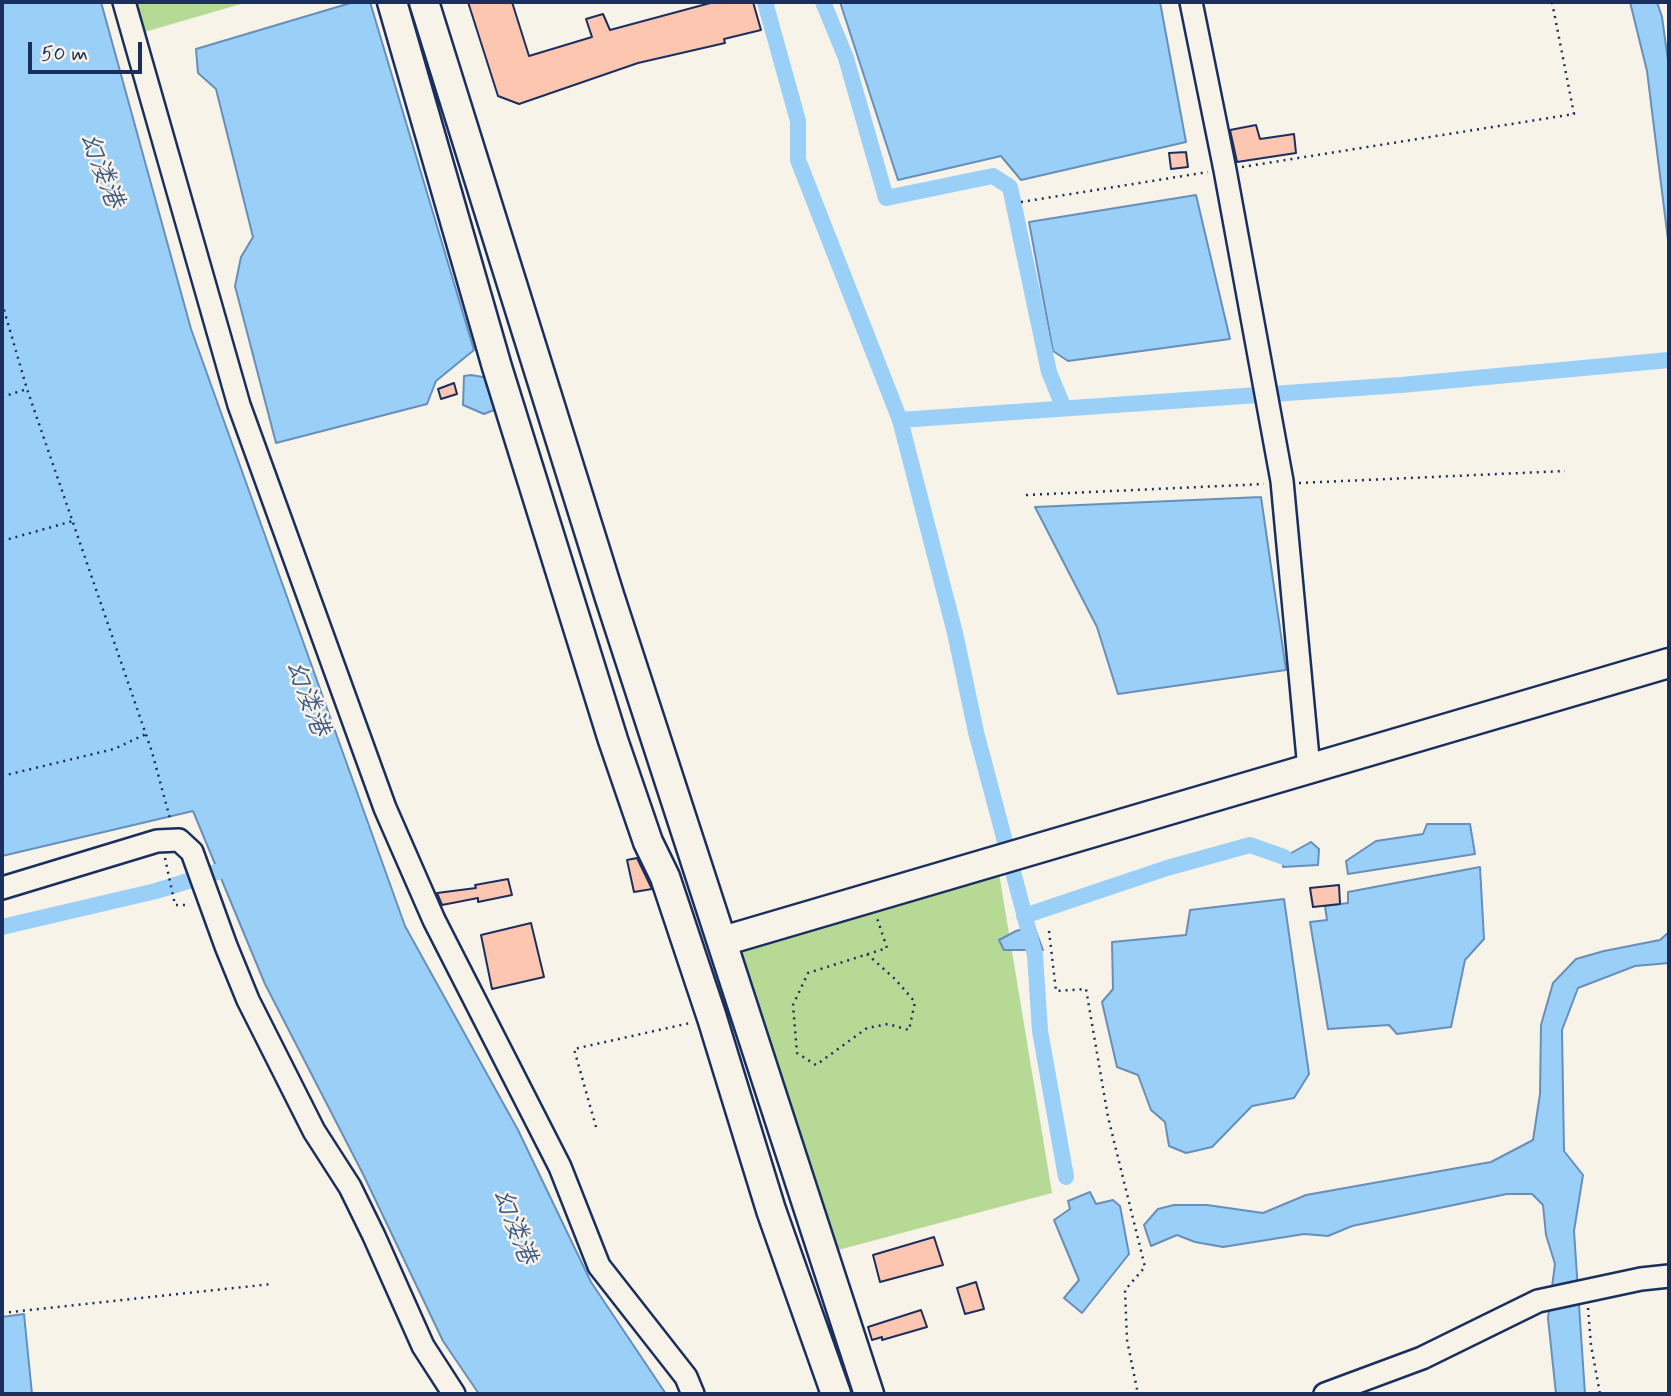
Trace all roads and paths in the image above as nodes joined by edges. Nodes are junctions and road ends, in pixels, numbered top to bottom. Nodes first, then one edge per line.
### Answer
1 (124, 2) edge
2 (392, 2) edge
3 (424, 2) edge
4 (1191, 2) edge
5 (1552, 2) edge
6 (1225, 170) junction
7 (1021, 202) dead end
8 (2, 303) edge
9 (27, 389) junction
10 (2, 397) edge
11 (73, 521) junction
12 (2, 541) edge
13 (1669, 663) edge
14 (146, 734) junction
15 (1309, 769) junction
16 (2, 776) edge
17 (169, 841) junction
18 (698, 867) junction
19 (665, 877) junction
20 (2, 888) edge
21 (870, 898) junction
22 (211, 905) junction
23 (1049, 931) dead end
24 (723, 941) junction
25 (867, 954) junction
26 (712, 1017) junction
27 (596, 1127) dead end
28 (1669, 1276) edge
29 (272, 1284) dead end
30 (1587, 1290) junction
31 (2, 1313) edge
32 (454, 1394) edge
33 (694, 1394) edge
34 (836, 1394) edge
35 (869, 1394) edge
36 (1138, 1394) edge
37 (1325, 1394) edge
38 (1600, 1394) edge

1 - 33 street
2 - 19 main road
3 - 18 main road
4 - 6 street
5 - 6 path
6 - 7 path
6 - 15 street
8 - 9 path
9 - 10 path
9 - 11 path
11 - 12 path
11 - 14 path
13 - 15 main road
14 - 16 path
14 - 17 path
15 - 21 main road
17 - 20 street
17 - 22 street
17 - 22 path
18 - 19 main road
18 - 24 main road
19 - 26 main road
21 - 24 main road
21 - 25 path
22 - 32 street
23 - 36 path
24 - 35 main road
25 - 25 path
26 - 27 path
26 - 34 main road
28 - 30 street
29 - 31 path
30 - 37 street
30 - 38 path

